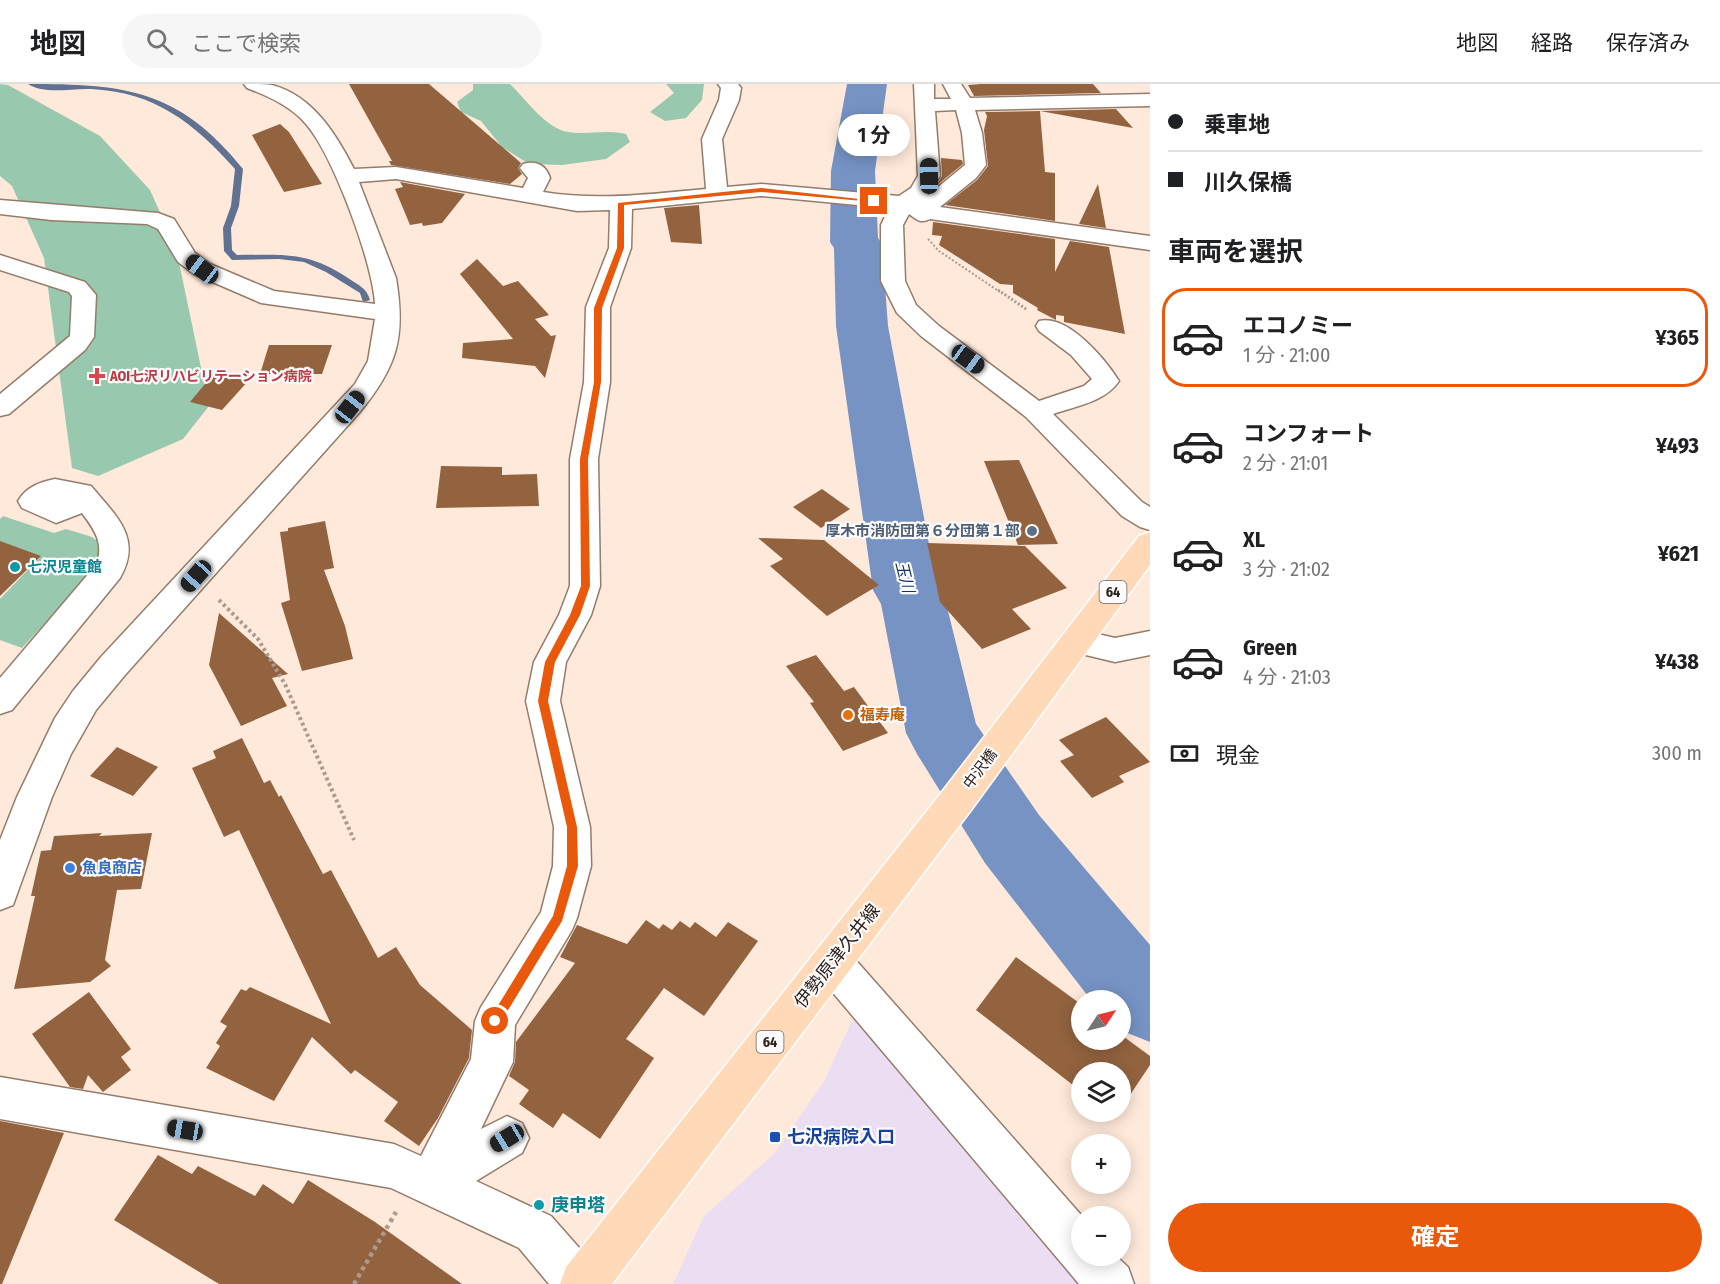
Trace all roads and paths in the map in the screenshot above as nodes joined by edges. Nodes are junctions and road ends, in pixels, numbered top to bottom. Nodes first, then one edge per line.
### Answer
1 (254, 84) edge
2 (728, 84) edge
3 (924, 84) edge
4 (951, 84) edge
5 (280, 89) edge
6 (1150, 100) edge
7 (965, 104) junction
8 (926, 105) junction
9 (530, 168) dead end
10 (346, 176) junction
11 (717, 194) junction
12 (530, 197) junction
13 (621, 203) junction
14 (0, 207) edge
15 (915, 210) junction
16 (1150, 243) edge
17 (0, 262) edge
18 (387, 313) junction
19 (1048, 326) joint
20 (0, 408) edge
21 (1035, 411) junction
22 (86, 500) dead end
23 (1150, 520) edge
24 (1150, 543) edge
25 (196, 576) junction
26 (1076, 641) junction
27 (1150, 643) edge
28 (0, 701) edge
29 (958, 799) joint
30 (13, 812) edge
31 (354, 840) dead end
32 (0, 893) edge
33 (832, 962) junction
34 (0, 1098) edge
35 (507, 1138) dead end
36 (424, 1180) junction
37 (1071, 1238) edge
38 (1095, 1266) edge
39 (354, 1284) edge
40 (581, 1284) edge
41 (1111, 1284) edge

1 - 5 street
2 - 11 street
3 - 8 street
4 - 7 street
5 - 10 street
6 - 7 street
7 - 8 street
7 - 15 street
8 - 15 street
9 - 12 street
10 - 12 street
10 - 18 street
11 - 13 street
11 - 15 street
12 - 13 street
13 - 36 street
14 - 18 street
15 - 16 street
15 - 19 path
15 - 21 street
17 - 20 street
18 - 25 street
19 - 21 street
21 - 23 street
22 - 28 street
24 - 26 main road, 64
25 - 30 street
25 - 31 path
26 - 27 street
26 - 29 main road, 中沢橋 / 64
29 - 33 main road, 伊勢原津久井線 / 64
30 - 32 street
33 - 37 street
33 - 40 main road, 伊勢原津久井線 / 64
34 - 36 street
35 - 36 street
36 - 39 path
36 - 40 street
38 - 41 street

